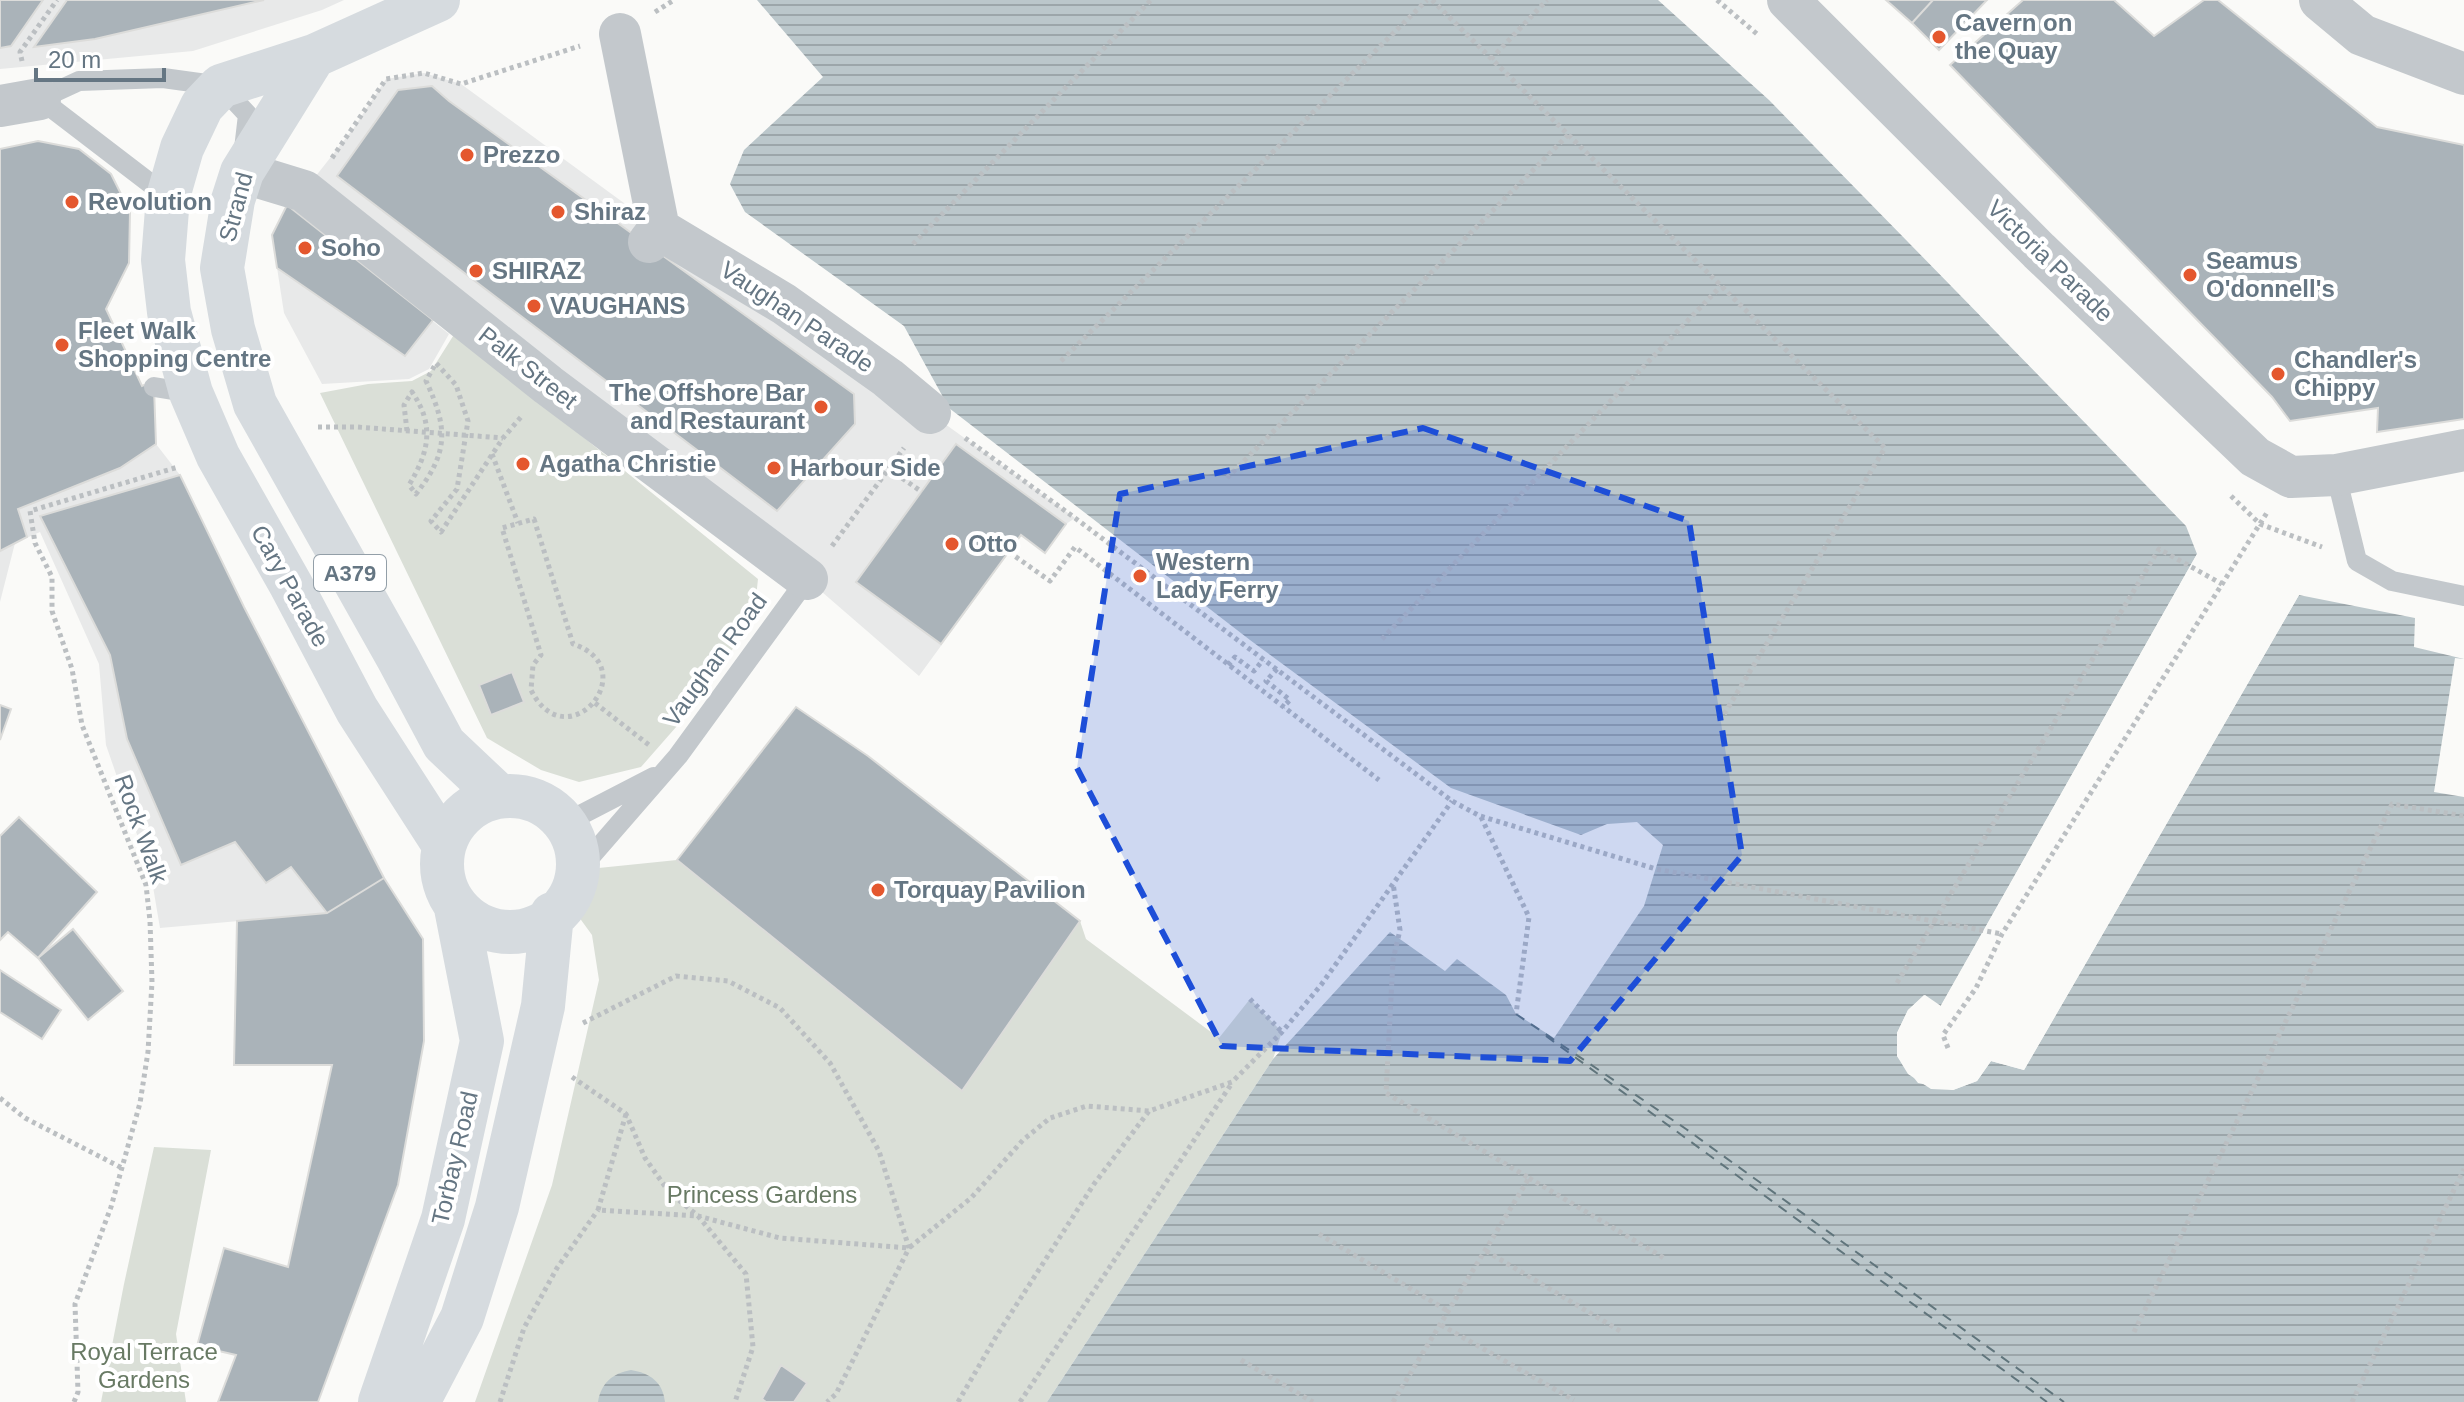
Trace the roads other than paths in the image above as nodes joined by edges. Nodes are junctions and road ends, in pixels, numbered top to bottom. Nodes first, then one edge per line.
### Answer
1 (438, 0) edge
2 (1788, 0) edge
3 (2320, 0) edge
4 (620, 34) road end
5 (314, 56) junction
6 (2464, 74) edge
7 (221, 86) junction
8 (23, 102) edge
9 (242, 172) junction
10 (168, 197) junction
11 (930, 413) road end
12 (2464, 450) edge
13 (2336, 475) junction
14 (807, 579) joint
15 (2464, 596) edge
16 (668, 767) junction
17 (499, 796) junction
18 (565, 823) junction
19 (444, 845) junction
20 (579, 870) junction
21 (456, 908) junction
22 (552, 914) junction
23 (406, 1401) edge

1 - 5 main road
2 - 13 street, Victoria Parade
3 - 6 street
4 - 11 street, Vaughan Parade
5 - 7 main road
5 - 9 main road, Strand / A379
7 - 8 lane
7 - 9 lane
7 - 10 main road, A379
8 - 10 lane
9 - 14 street, Palk Street
9 - 17 main road, Strand / A379
10 - 19 main road, Cary Parade / A379
12 - 13 street, Victoria Parade
13 - 15 lane
14 - 16 lane, Vaughan Road
16 - 18 lane, Vaughan Road
16 - 20 lane, Vaughan Road
17 - 18 main road
17 - 19 main road
18 - 20 main road
19 - 21 main road
20 - 22 main road
21 - 22 main road
21 - 23 main road, Torbay Road
22 - 23 main road, Torbay Road

